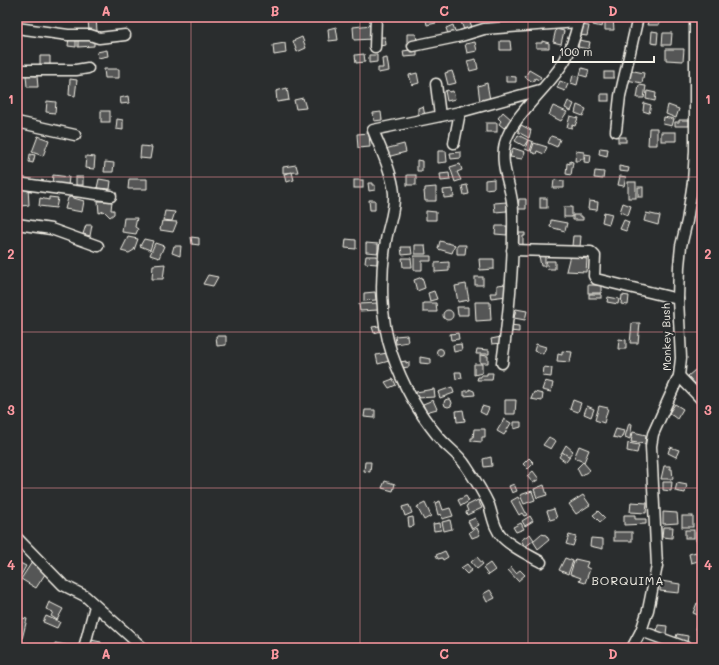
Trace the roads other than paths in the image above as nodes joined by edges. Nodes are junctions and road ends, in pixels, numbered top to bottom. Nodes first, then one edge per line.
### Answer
1 (376, 17) edge
2 (638, 17) edge
3 (695, 17) edge
4 (579, 20) edge
5 (17, 28) edge
6 (125, 35) dead end
7 (413, 46) dead end
8 (375, 47) dead end
9 (88, 68) dead end
10 (17, 70) edge
11 (436, 84) dead end
12 (540, 90) junction
13 (460, 112) junction
14 (440, 116) junction
15 (698, 116) edge
16 (17, 122) edge
17 (616, 131) dead end
18 (75, 135) dead end
19 (454, 143) dead end
20 (17, 183) edge
21 (111, 196) dead end
22 (17, 224) edge
23 (98, 246) dead end
24 (512, 250) junction
25 (678, 298) junction
26 (502, 363) dead end
27 (679, 376) junction
28 (702, 400) edge
29 (17, 538) edge
30 (541, 562) dead end
31 (95, 606) junction
32 (641, 631) junction
33 (84, 648) edge
34 (143, 648) edge
35 (632, 648) edge
36 (688, 648) edge

1 - 8 street
2 - 17 street
3 - 15 street, Monkey Bush
4 - 7 street
4 - 12 street
5 - 6 street
9 - 10 street
11 - 14 street
12 - 13 street
12 - 24 street
13 - 14 street
13 - 19 street
14 - 30 street
15 - 25 street, Monkey Bush
16 - 18 street
20 - 21 street
22 - 23 street
24 - 25 street
24 - 26 street
25 - 27 street, Monkey Bush
27 - 28 street
27 - 32 street, Monkey Bush
29 - 31 street
31 - 33 street
31 - 34 street
32 - 35 street, Monkey Bush
32 - 36 street

